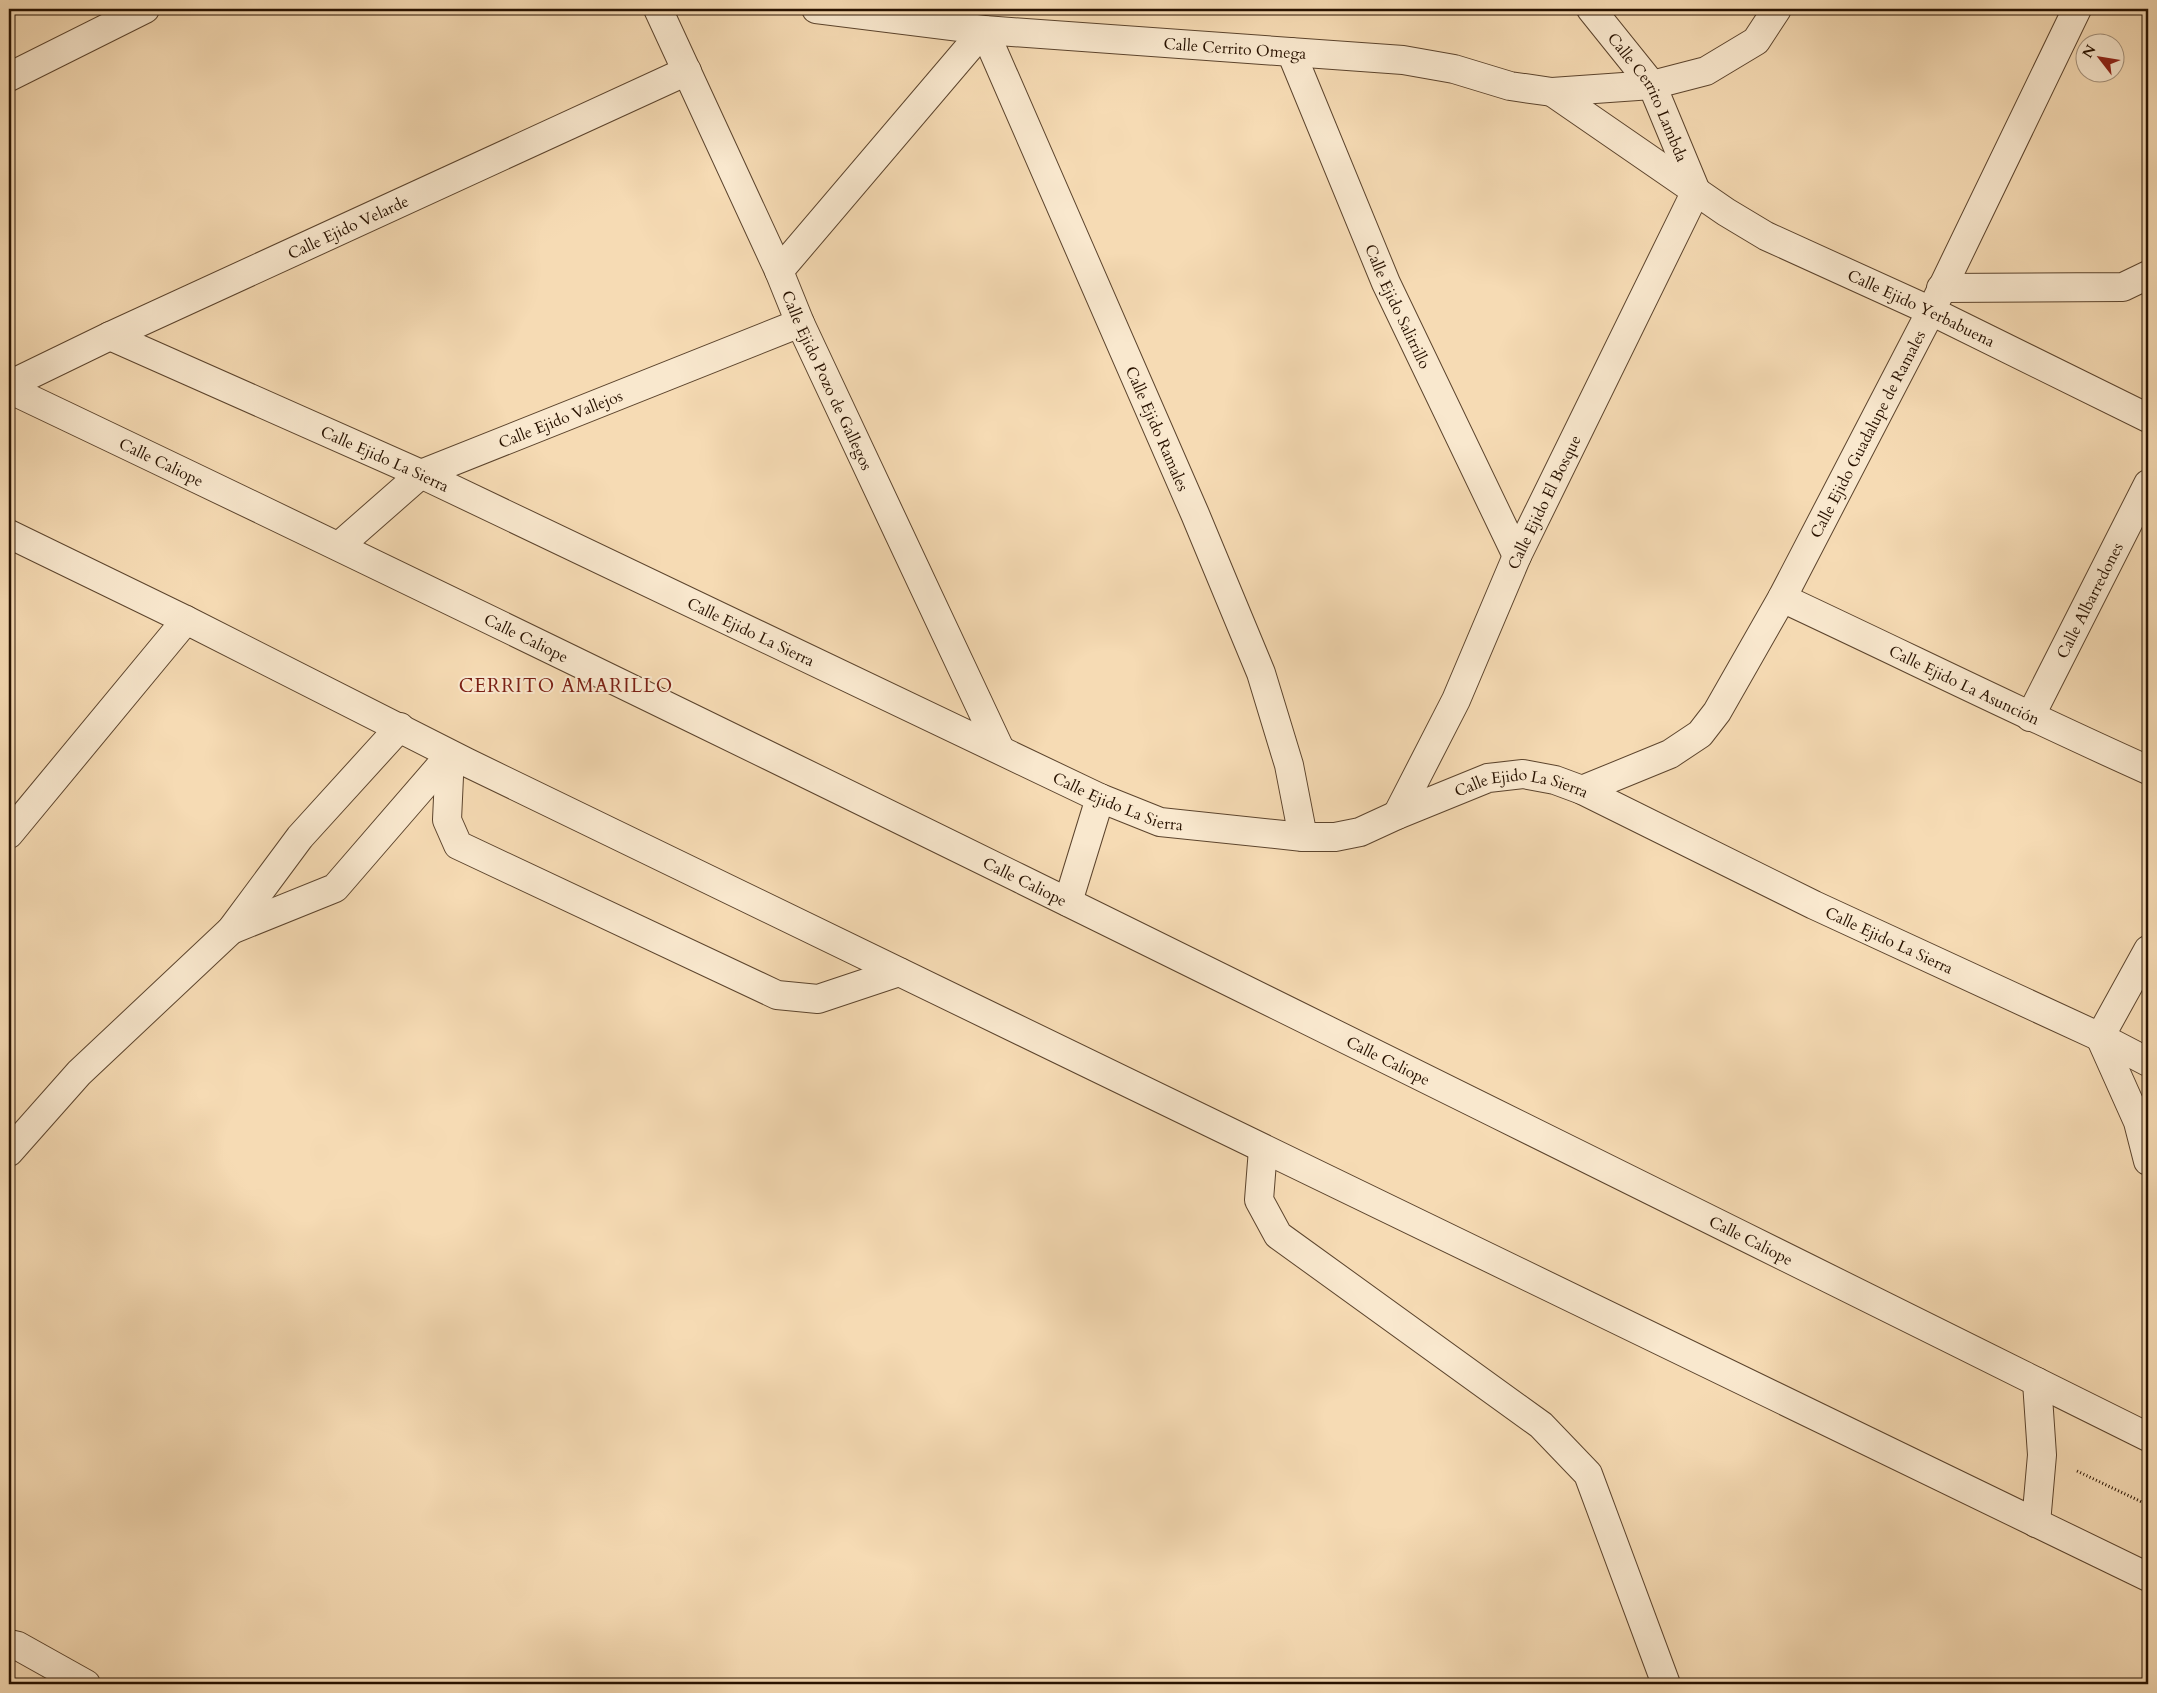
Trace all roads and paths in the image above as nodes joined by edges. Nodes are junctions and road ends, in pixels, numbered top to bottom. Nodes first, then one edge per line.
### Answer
1 (145, 9) edge
2 (658, 9) edge
3 (816, 9) edge
4 (1591, 9) edge
5 (1777, 9) edge
6 (2077, 9) edge
7 (984, 30) junction
8 (1291, 52) junction
9 (687, 71) junction
10 (9, 77) edge
11 (1652, 85) junction
12 (1552, 92) junction
13 (1696, 191) junction
14 (779, 271) junction
15 (2148, 275) edge
16 (1936, 300) junction
17 (800, 323) junction
18 (110, 336) junction
19 (9, 387) edge
20 (2148, 418) edge
21 (421, 474) junction
22 (2148, 484) edge
23 (9, 534) edge
24 (339, 546) junction
25 (1517, 556) junction
26 (1782, 598) junction
27 (186, 620) junction
28 (2030, 717) junction
29 (400, 727) junction
30 (1000, 749) junction
31 (450, 754) junction
32 (2148, 770) edge
33 (1582, 790) junction
34 (1100, 798) junction
35 (1397, 815) junction
36 (9, 834) edge
37 (1303, 837) junction
38 (1068, 902) junction
39 (231, 930) junction
40 (2148, 950) edge
41 (899, 972) junction
42 (2100, 1037) junction
43 (2148, 1062) edge
44 (1264, 1149) junction
45 (9, 1152) edge
46 (2148, 1161) edge
47 (2037, 1382) junction
48 (2148, 1437) edge
49 (2042, 1455) junction
50 (2148, 1505) edge
51 (2036, 1523) junction
52 (2148, 1577) edge
53 (9, 1644) edge
54 (86, 1684) edge
55 (1666, 1684) edge

1 - 10 street
2 - 9 street, Calle Ejido Pozo de Gallegos
3 - 7 street, Calle Cerrito Omega
4 - 11 street, Calle Cerrito Lambda
5 - 11 street
6 - 16 street, Calle Ejido Guadalupe de Ramales
7 - 8 street, Calle Cerrito Omega
7 - 14 street
7 - 37 street, Calle Ejido Ramales
8 - 12 street, Calle Cerrito Omega
8 - 25 street, Calle Ejido Salitrillo
9 - 14 street, Calle Ejido Pozo de Gallegos
9 - 18 street, Calle Ejido Velarde
11 - 12 street, Calle Cerrito Omega
11 - 13 street, Calle Cerrito Lambda
12 - 13 street, Calle Ejido Yerbabuena
13 - 16 street, Calle Ejido Yerbabuena
13 - 25 street, Calle Ejido El Bosque
14 - 17 street, Calle Ejido Pozo de Gallegos
15 - 16 street
16 - 20 street, Calle Ejido Yerbabuena
16 - 26 street, Calle Ejido Guadalupe de Ramales
17 - 21 street, Calle Ejido Vallejos
17 - 30 street, Calle Ejido Pozo de Gallegos
18 - 19 street, Calle Ejido Velarde
18 - 21 street, Calle Ejido La Sierra
19 - 24 street, Calle Caliope
21 - 24 street, Calle Ejido Vallejos
21 - 30 street, Calle Ejido La Sierra
22 - 28 street, Calle Albarredones
23 - 27 street
24 - 38 street, Calle Caliope
25 - 35 street, Calle Ejido El Bosque
26 - 28 street, Calle Ejido La Asunción
26 - 33 street, Calle Ejido Guadalupe de Ramales
27 - 29 street
27 - 36 street
28 - 32 street, Calle Ejido La Asunción
29 - 31 street
29 - 39 street
30 - 34 street, Calle Ejido La Sierra
31 - 39 street
31 - 41 street
31 - 41 street
33 - 35 street, Calle Ejido La Sierra
33 - 42 street, Calle Ejido La Sierra
34 - 37 street, Calle Ejido La Sierra
34 - 38 street
35 - 37 street, Calle Ejido La Sierra
38 - 47 street, Calle Caliope
39 - 45 street
40 - 42 street
41 - 44 street
42 - 43 street, Calle Ejido La Sierra
42 - 46 street
44 - 51 street
44 - 55 street
47 - 48 street, Calle Caliope
47 - 49 street
49 - 50 path
49 - 51 street
51 - 52 street
53 - 54 street

